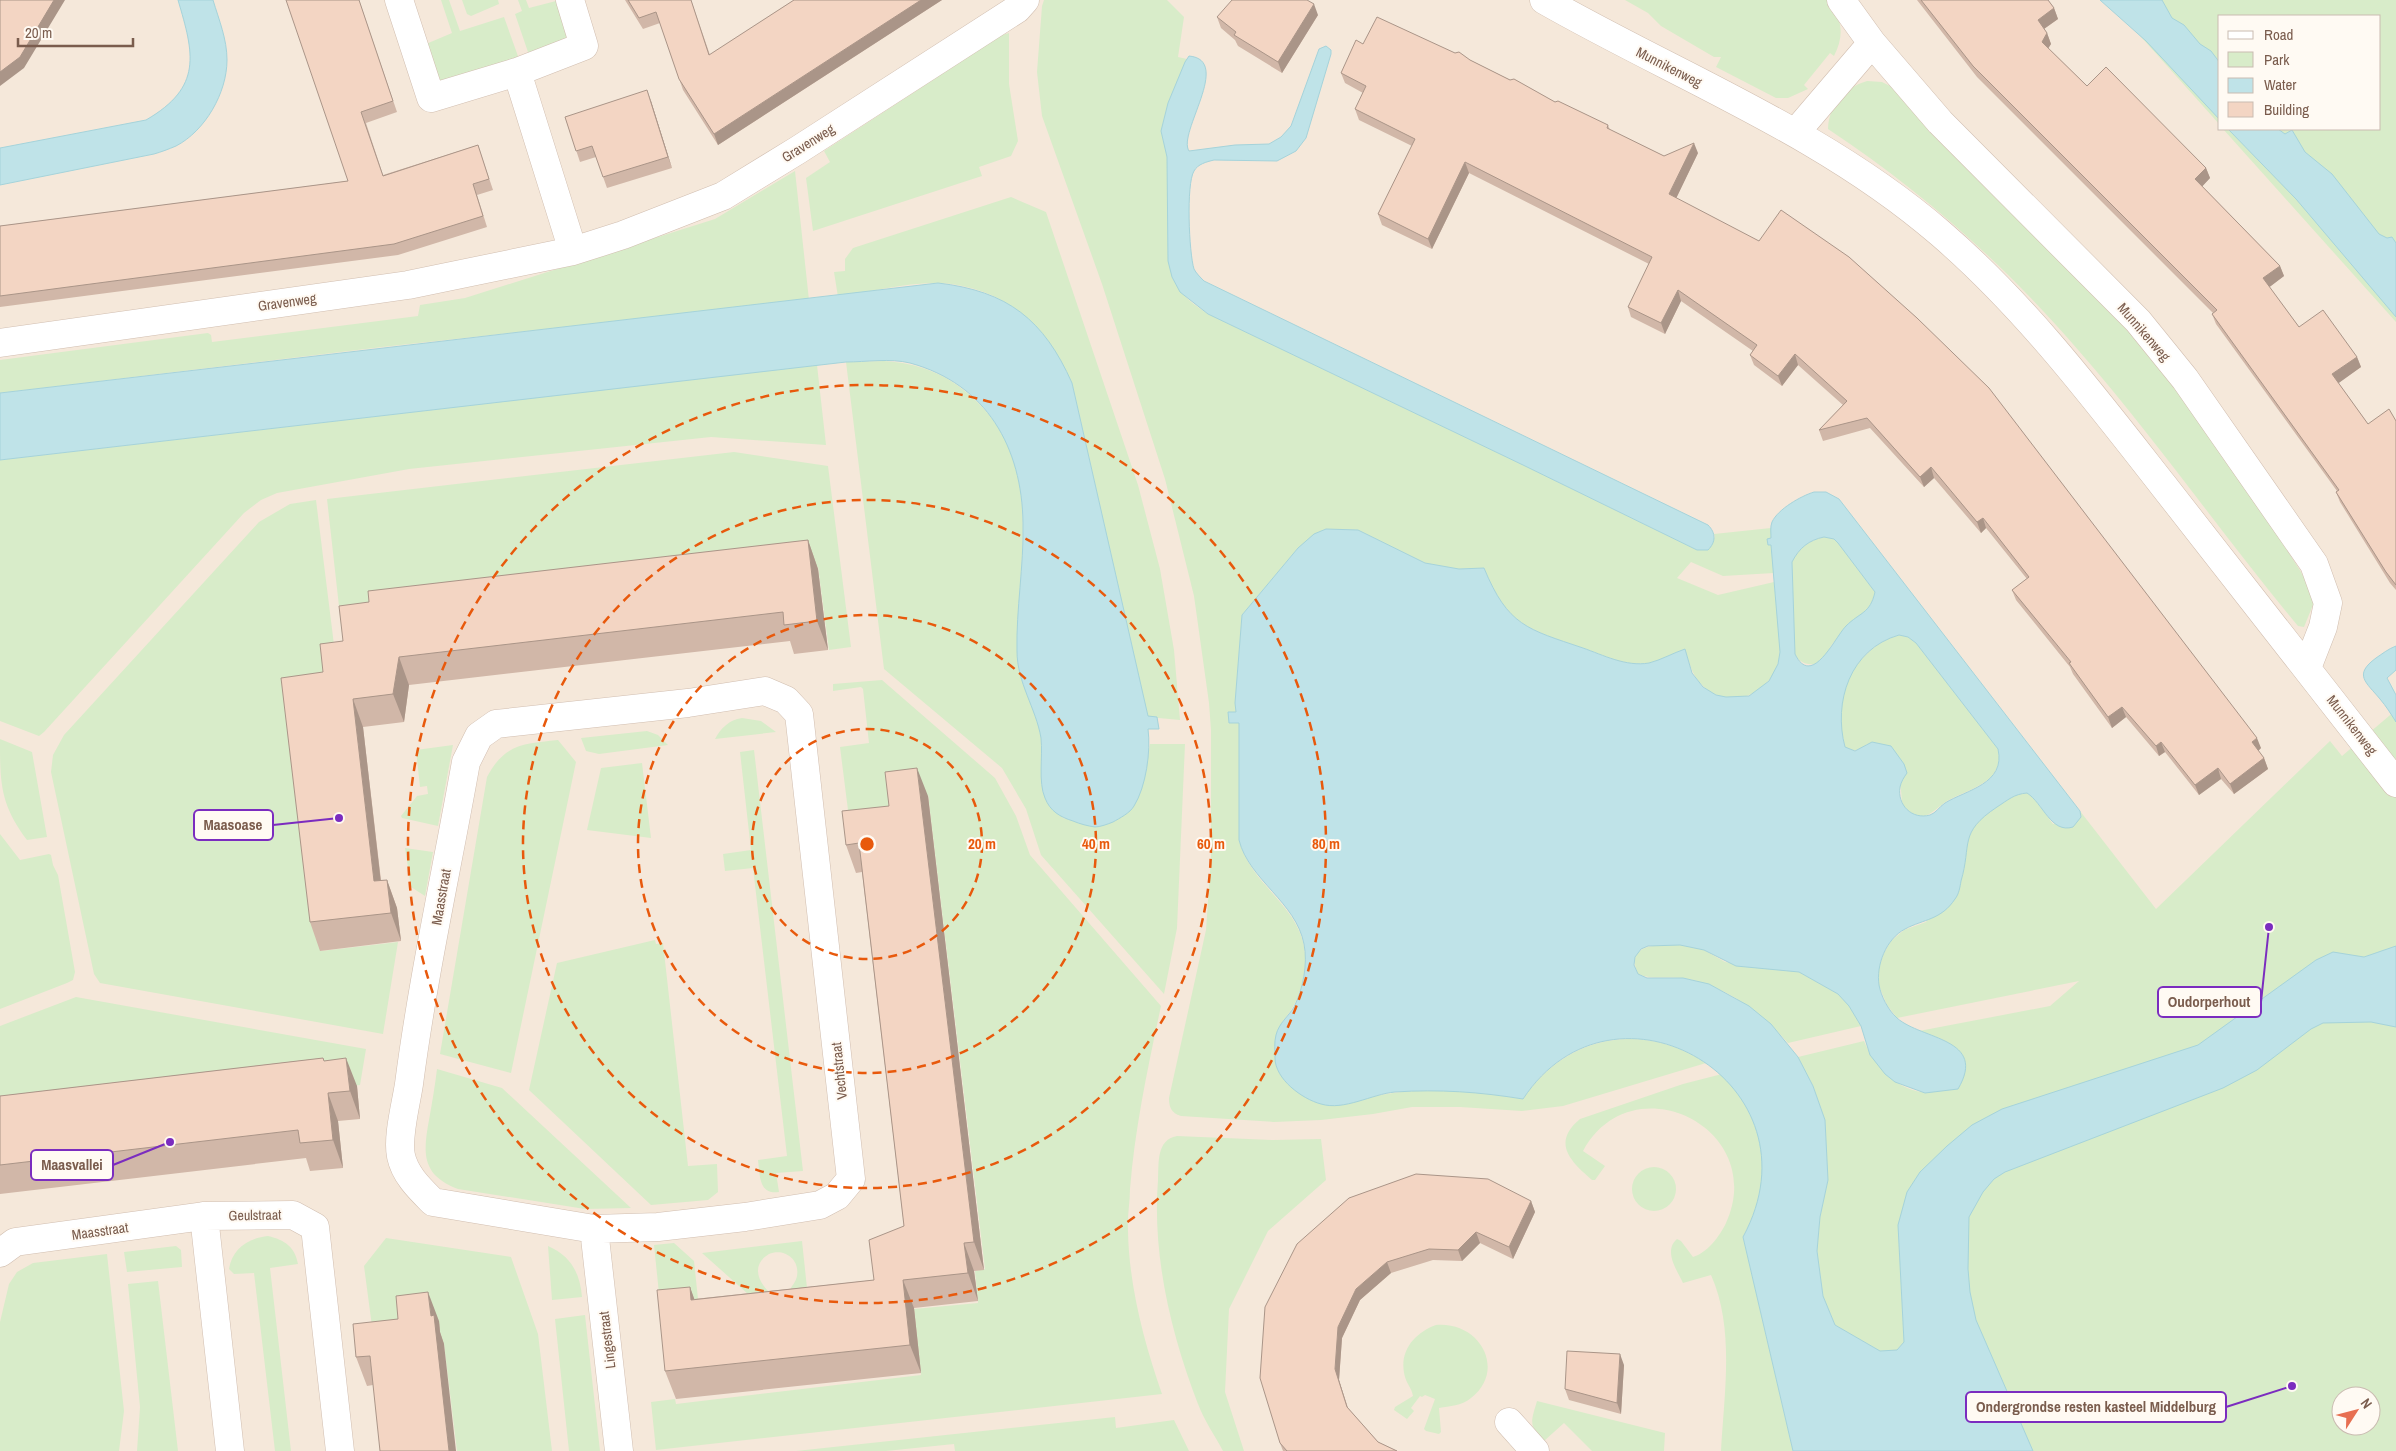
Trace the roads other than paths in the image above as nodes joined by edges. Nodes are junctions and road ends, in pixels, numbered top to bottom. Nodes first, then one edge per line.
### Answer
1 (399, 0) edge
2 (570, 0) edge
3 (1025, 0) edge
4 (1544, 0) edge
5 (1840, 0) edge
6 (1872, 42) junction
7 (517, 72) junction
8 (1796, 132) junction
9 (573, 251) junction
10 (0, 343) edge
11 (2307, 668) junction
12 (786, 700) joint
13 (2396, 783) edge
14 (204, 1216) junction
15 (594, 1229) junction
16 (0, 1253) edge
17 (1509, 1422) dead end
18 (230, 1451) edge
19 (340, 1451) edge
20 (619, 1451) edge
21 (1535, 1451) edge

1 - 7 street
2 - 7 street
3 - 9 street, Gravenweg
4 - 8 street, Munnikenweg
5 - 6 street, Munnikenweg
6 - 8 street
6 - 11 street, Munnikenweg
7 - 9 street
8 - 11 street, Munnikenweg
9 - 10 street, Gravenweg
11 - 13 street, Munnikenweg
12 - 15 street, Vechtstraat
12 - 15 street, Maasstraat
14 - 16 street, Maasstraat
14 - 18 street
14 - 19 street, Geulstraat
15 - 20 street, Lingestraat
17 - 21 street

